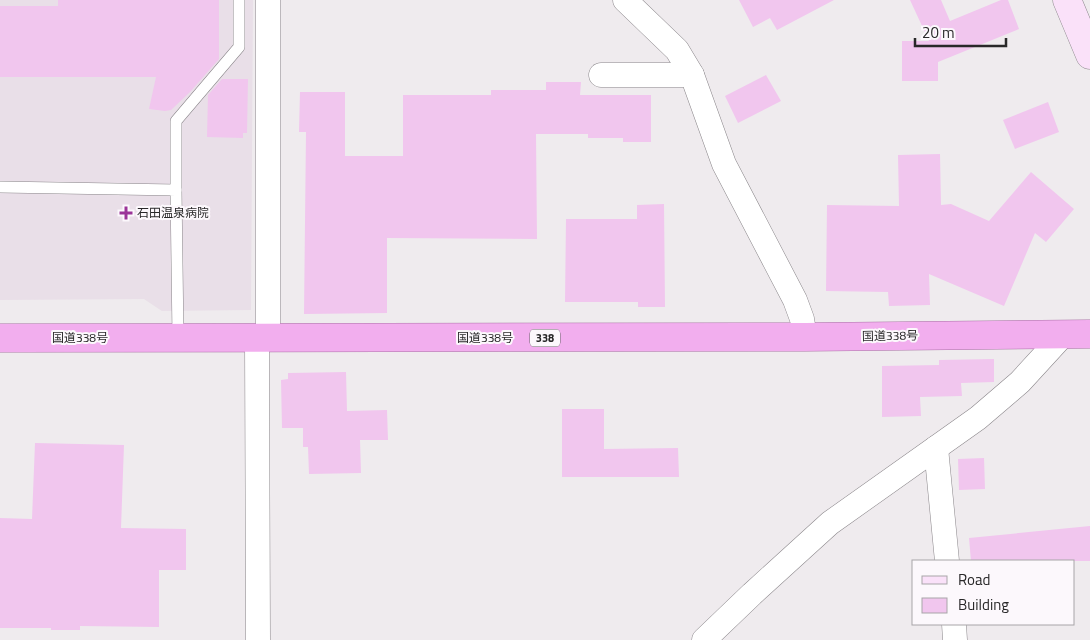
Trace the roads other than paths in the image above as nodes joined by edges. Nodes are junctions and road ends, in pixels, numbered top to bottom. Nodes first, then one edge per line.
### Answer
1 (239, 0) edge
2 (268, 0) edge
3 (625, 0) edge
4 (1067, 0) edge
5 (1090, 55) edge
6 (601, 75) dead end
7 (692, 75) junction
8 (0, 187) edge
9 (176, 190) junction
10 (1077, 334) edge
11 (0, 338) edge
12 (178, 338) junction
13 (805, 338) junction
14 (263, 339) junction
15 (936, 448) junction
16 (947, 560) edge
17 (954, 625) edge
18 (258, 640) edge
19 (704, 640) edge
20 (955, 640) edge

1 - 9 lane
2 - 14 street
3 - 7 street
4 - 5 main road
6 - 7 street
7 - 13 street
8 - 9 lane
9 - 12 lane
10 - 13 highway, 国道338号 / 338
10 - 15 street
11 - 12 highway, 国道338号 / 338
12 - 14 highway, 国道338号 / 338
13 - 14 highway, 国道338号 / 338
14 - 18 street
15 - 16 street
15 - 19 street
17 - 20 street

